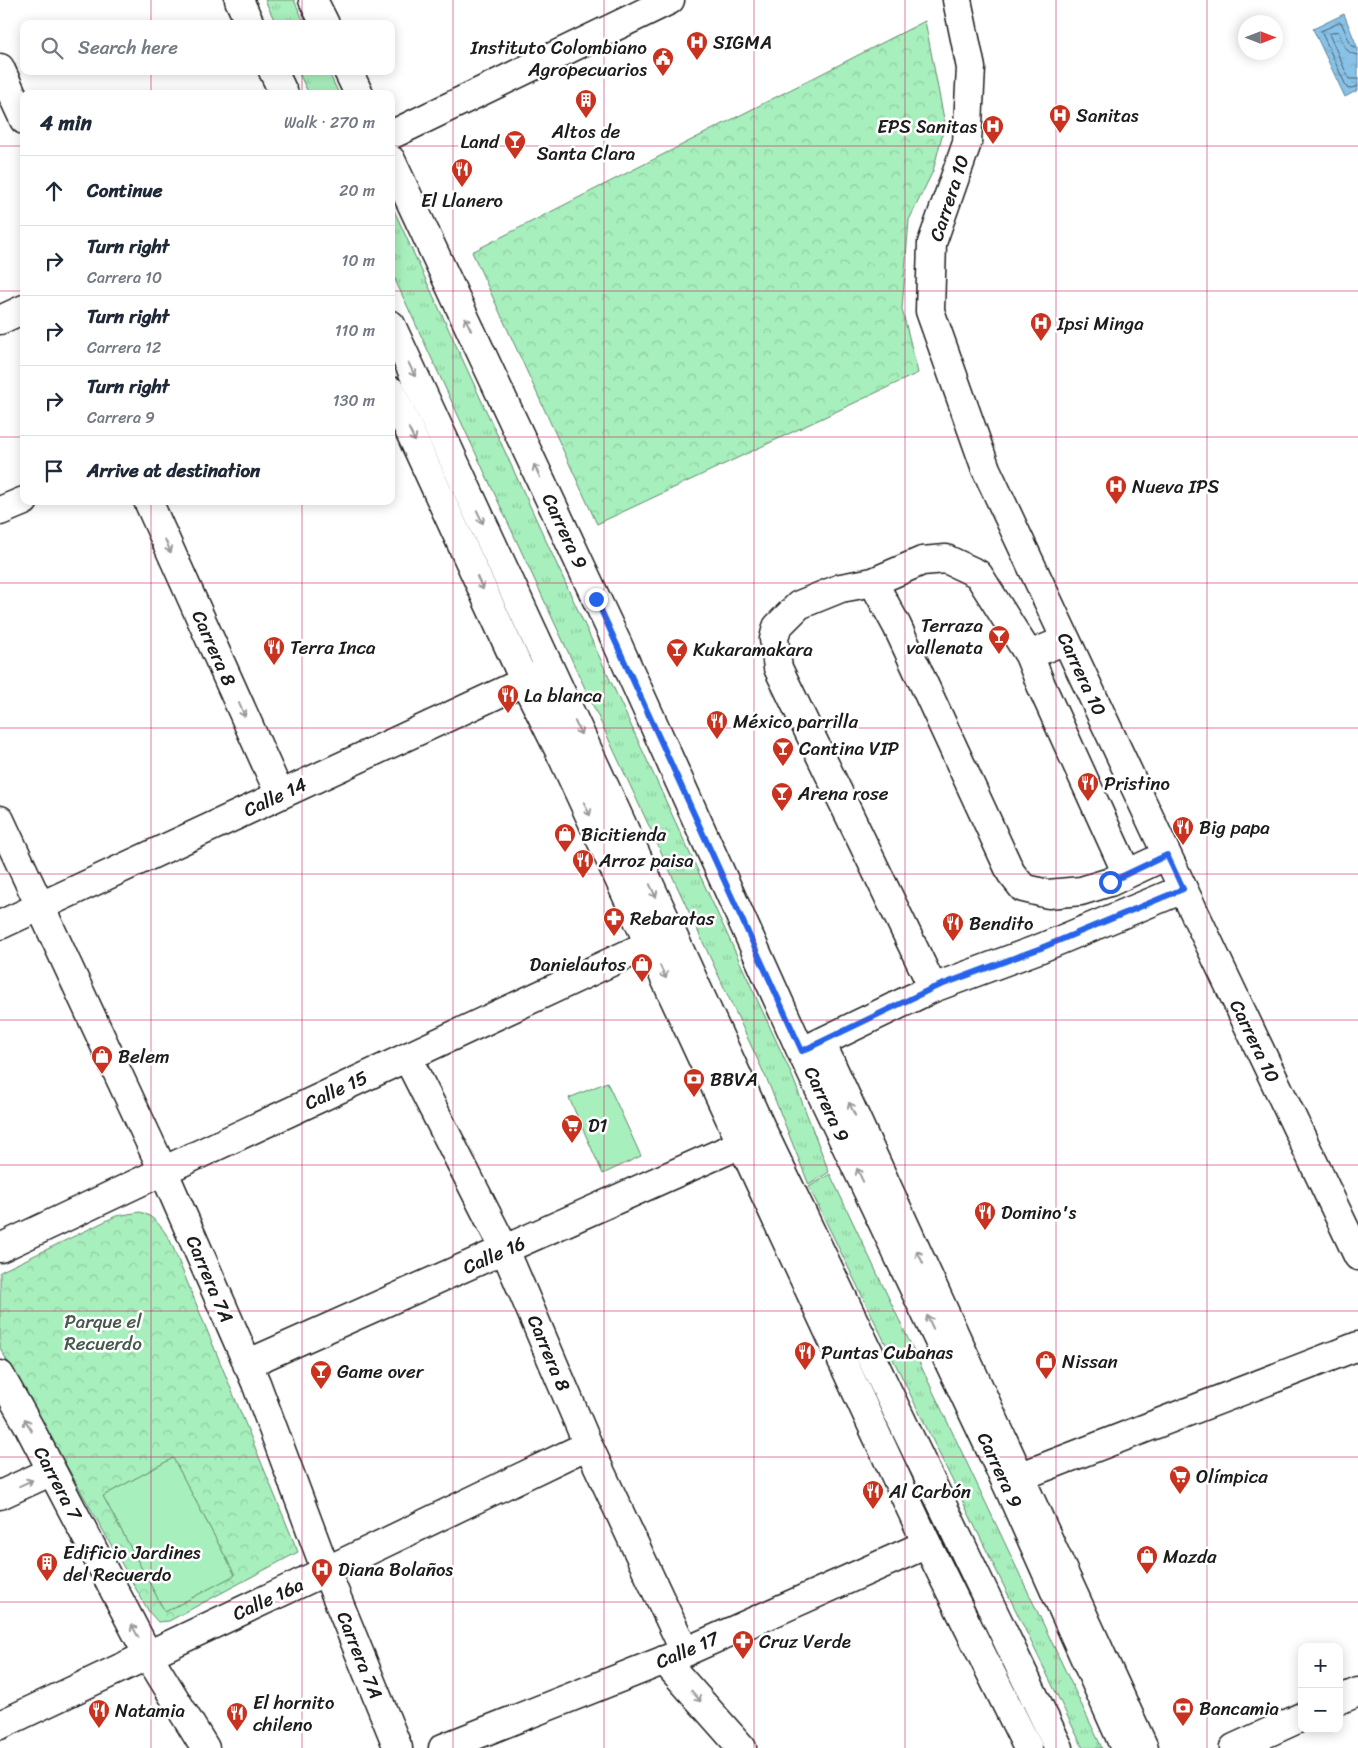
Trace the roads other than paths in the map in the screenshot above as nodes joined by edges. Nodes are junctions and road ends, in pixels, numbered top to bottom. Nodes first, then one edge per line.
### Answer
1 (239, 0) edge
2 (313, 0) edge
3 (670, 0) edge
4 (957, 0) edge
5 (248, 20) edge
6 (323, 20) edge
7 (0, 68) edge
8 (275, 75) edge
9 (350, 75) edge
10 (282, 90) edge
11 (357, 90) edge
12 (20, 111) edge
13 (395, 134) edge
14 (395, 169) edge
15 (20, 310) edge
16 (0, 320) edge
17 (395, 334) edge
18 (395, 400) edge
19 (20, 502) edge
20 (150, 505) edge
21 (0, 510) edge
22 (873, 582) junction
23 (1066, 640) junction
24 (1029, 655) junction
25 (551, 670) junction
26 (525, 682) junction
27 (562, 756) junction
28 (280, 795) junction
29 (609, 796) junction
30 (0, 820) edge
31 (1167, 855) junction
32 (1127, 874) junction
33 (1183, 889) junction
34 (40, 907) junction
35 (0, 925) edge
36 (661, 939) junction
37 (933, 988) junction
38 (811, 1047) junction
39 (407, 1057) junction
40 (741, 1144) junction
41 (163, 1170) junction
42 (0, 1248) edge
43 (505, 1250) junction
44 (1358, 1256) edge
45 (1358, 1346) edge
46 (247, 1364) junction
47 (0, 1375) edge
48 (588, 1445) junction
49 (52, 1471) junction
50 (1013, 1479) junction
51 (0, 1494) edge
52 (927, 1544) junction
53 (326, 1571) junction
54 (148, 1655) junction
55 (674, 1656) junction
56 (1095, 1660) junction
57 (1358, 1692) edge
58 (1343, 1698) edge
59 (1298, 1719) edge
60 (0, 1725) edge
61 (205, 1748) edge
62 (398, 1748) edge
63 (443, 1748) edge
64 (742, 1748) edge
65 (1028, 1748) edge
66 (1059, 1748) edge
67 (1125, 1748) edge
68 (1144, 1748) edge
69 (1234, 1748) edge

1 - 5 street
2 - 6 street
3 - 13 street
4 - 23 street, Carrera 10
7 - 12 street
8 - 10 street
9 - 11 street
38 -> 14 street, Carrera 9
15 - 16 street
17 -> 25 street
18 -> 26 street
19 - 21 street
20 -> 28 street, Carrera 8
22 - 24 street
22 - 32 street
22 - 37 street
23 - 24 street
23 - 31 street, Carrera 10
24 - 32 street
25 - 26 street, Calle 14
25 -> 29 street
26 - 27 street
26 - 28 street, Calle 14
27 - 29 street
27 -> 36 street
28 - 34 street, Calle 14
29 -> 36 street
30 - 34 street, Carrera 7A
31 - 32 street
31 - 33 street, Carrera 10
33 - 37 street
33 - 44 street, Carrera 10
34 - 35 street, Calle 14
34 - 41 street, Carrera 7A
36 - 39 street, Calle 15
36 -> 40 street
36 - 66 street
37 - 38 street
50 -> 38 street, Carrera 9
39 - 41 street, Calle 15
39 - 43 street, Carrera 8
40 - 43 street, Calle 16
40 - 52 street
41 - 42 street, Calle 15
41 - 46 street, Carrera 7A
43 - 46 street, Calle 16
43 - 48 street, Carrera 8
45 - 50 street
46 - 53 street, Carrera 7A
49 -> 47 street, Carrera 7
48 - 53 street, Calle 16a
48 - 55 street, Carrera 8
51 -> 49 street
54 -> 49 street, Carrera 7
50 - 56 street, Carrera 9
52 - 55 street, Calle 17
52 - 65 street
53 - 54 street, Calle 16a
53 - 62 street, Carrera 7A
54 - 60 street, Calle 16a
54 - 61 street, Carrera 7
55 - 63 street, Calle 17
55 -> 64 street, Carrera 8
56 - 67 street, Carrera 9
56 - 68 street
57 - 58 street
59 - 69 street

